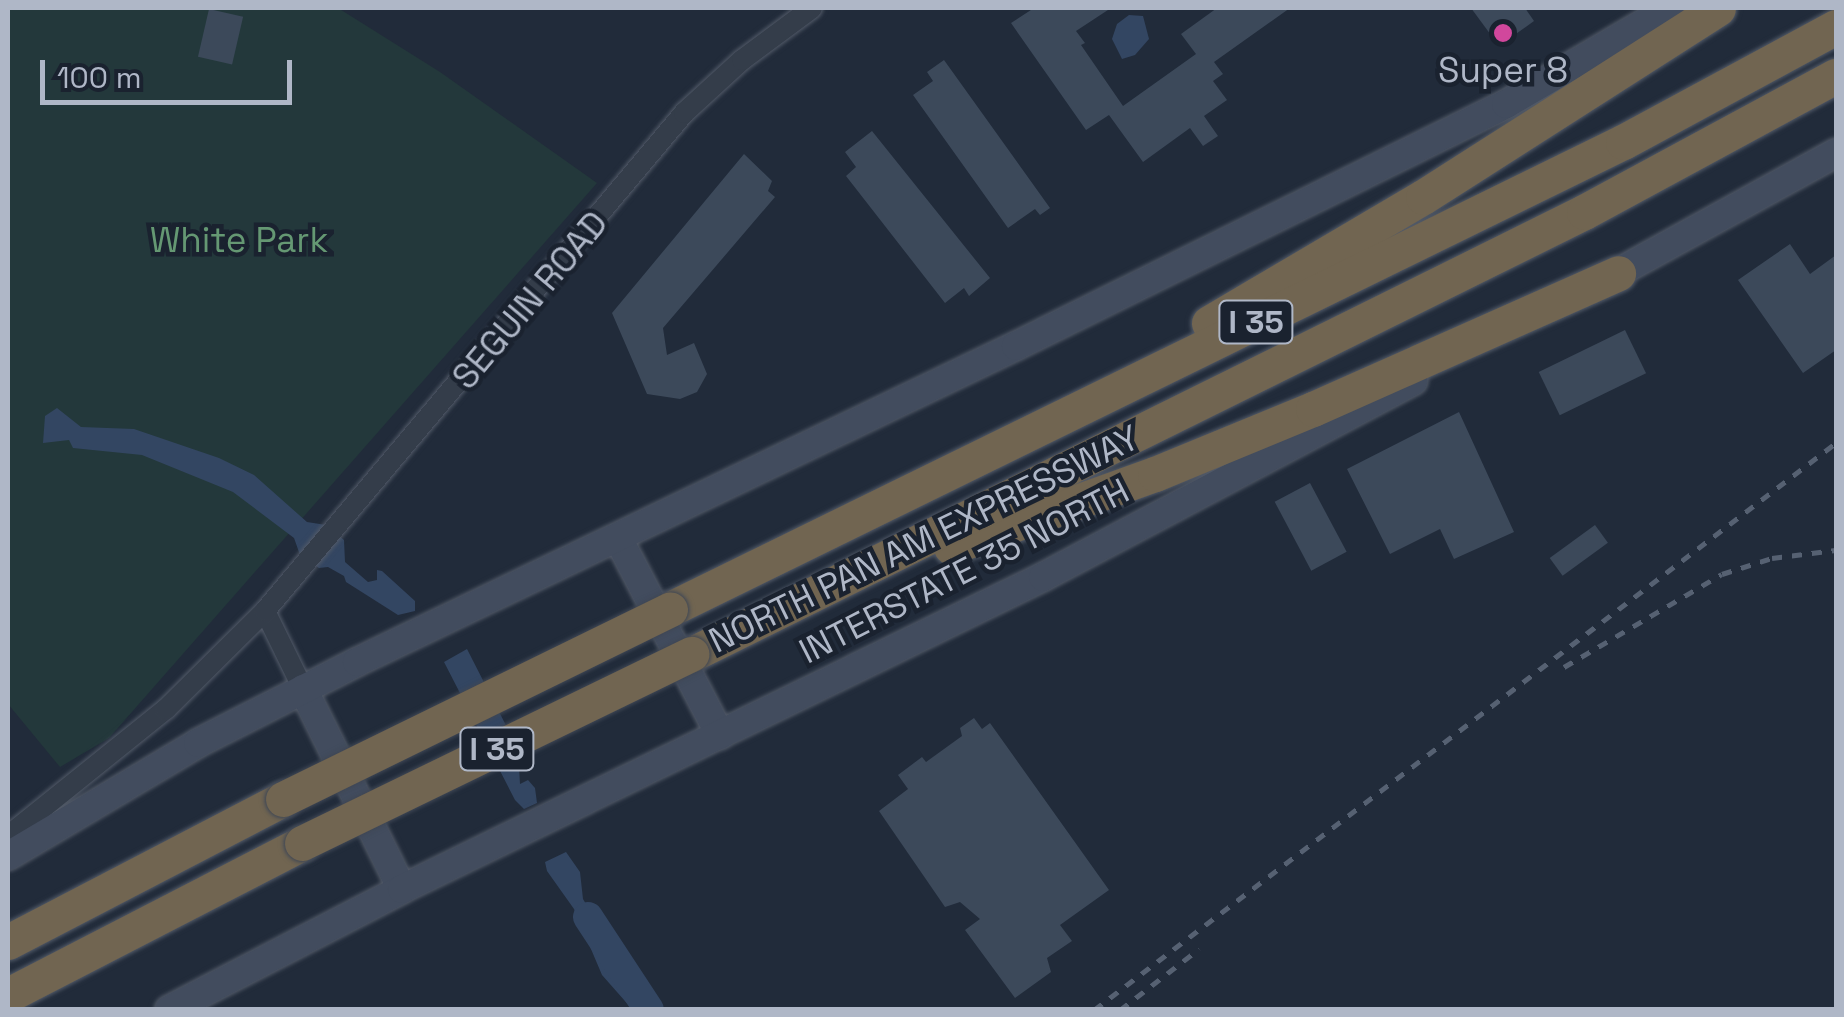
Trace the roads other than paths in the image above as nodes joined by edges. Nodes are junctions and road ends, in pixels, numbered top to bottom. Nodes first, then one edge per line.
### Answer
1 (812, 8) edge
2 (1670, 8) edge
3 (1718, 8) edge
4 (1836, 27) edge
5 (1836, 76) edge
6 (1836, 152) edge
7 (1618, 273) junction
8 (1108, 395) junction
9 (618, 538) junction
10 (266, 611) junction
11 (777, 612) junction
12 (303, 689) junction
13 (720, 735) junction
14 (8, 836) edge
15 (8, 856) edge
16 (402, 889) junction
17 (8, 942) edge
18 (18, 992) edge
19 (169, 1010) edge

1 - 10 street, SEGUIN ROAD
2 - 9 main road
3 - 8 highway
4 - 8 highway, NORTH PAN AM EXPRESSWAY / I 35
5 - 11 highway, NORTH PAN AM EXPRESSWAY / I 35
6 - 7 main road, INTERSTATE 35 NORTH
7 - 11 highway
7 - 13 main road, INTERSTATE 35 NORTH
8 - 17 highway, NORTH PAN AM EXPRESSWAY / I 35, bridge
9 - 12 main road
9 - 13 main road
10 - 12 street
10 - 14 street, SEGUIN ROAD
11 - 18 highway, NORTH PAN AM EXPRESSWAY / I 35, bridge
12 - 15 main road
12 - 16 main road
13 - 16 main road, INTERSTATE 35 NORTH
16 - 19 main road, INTERSTATE 35 NORTH

